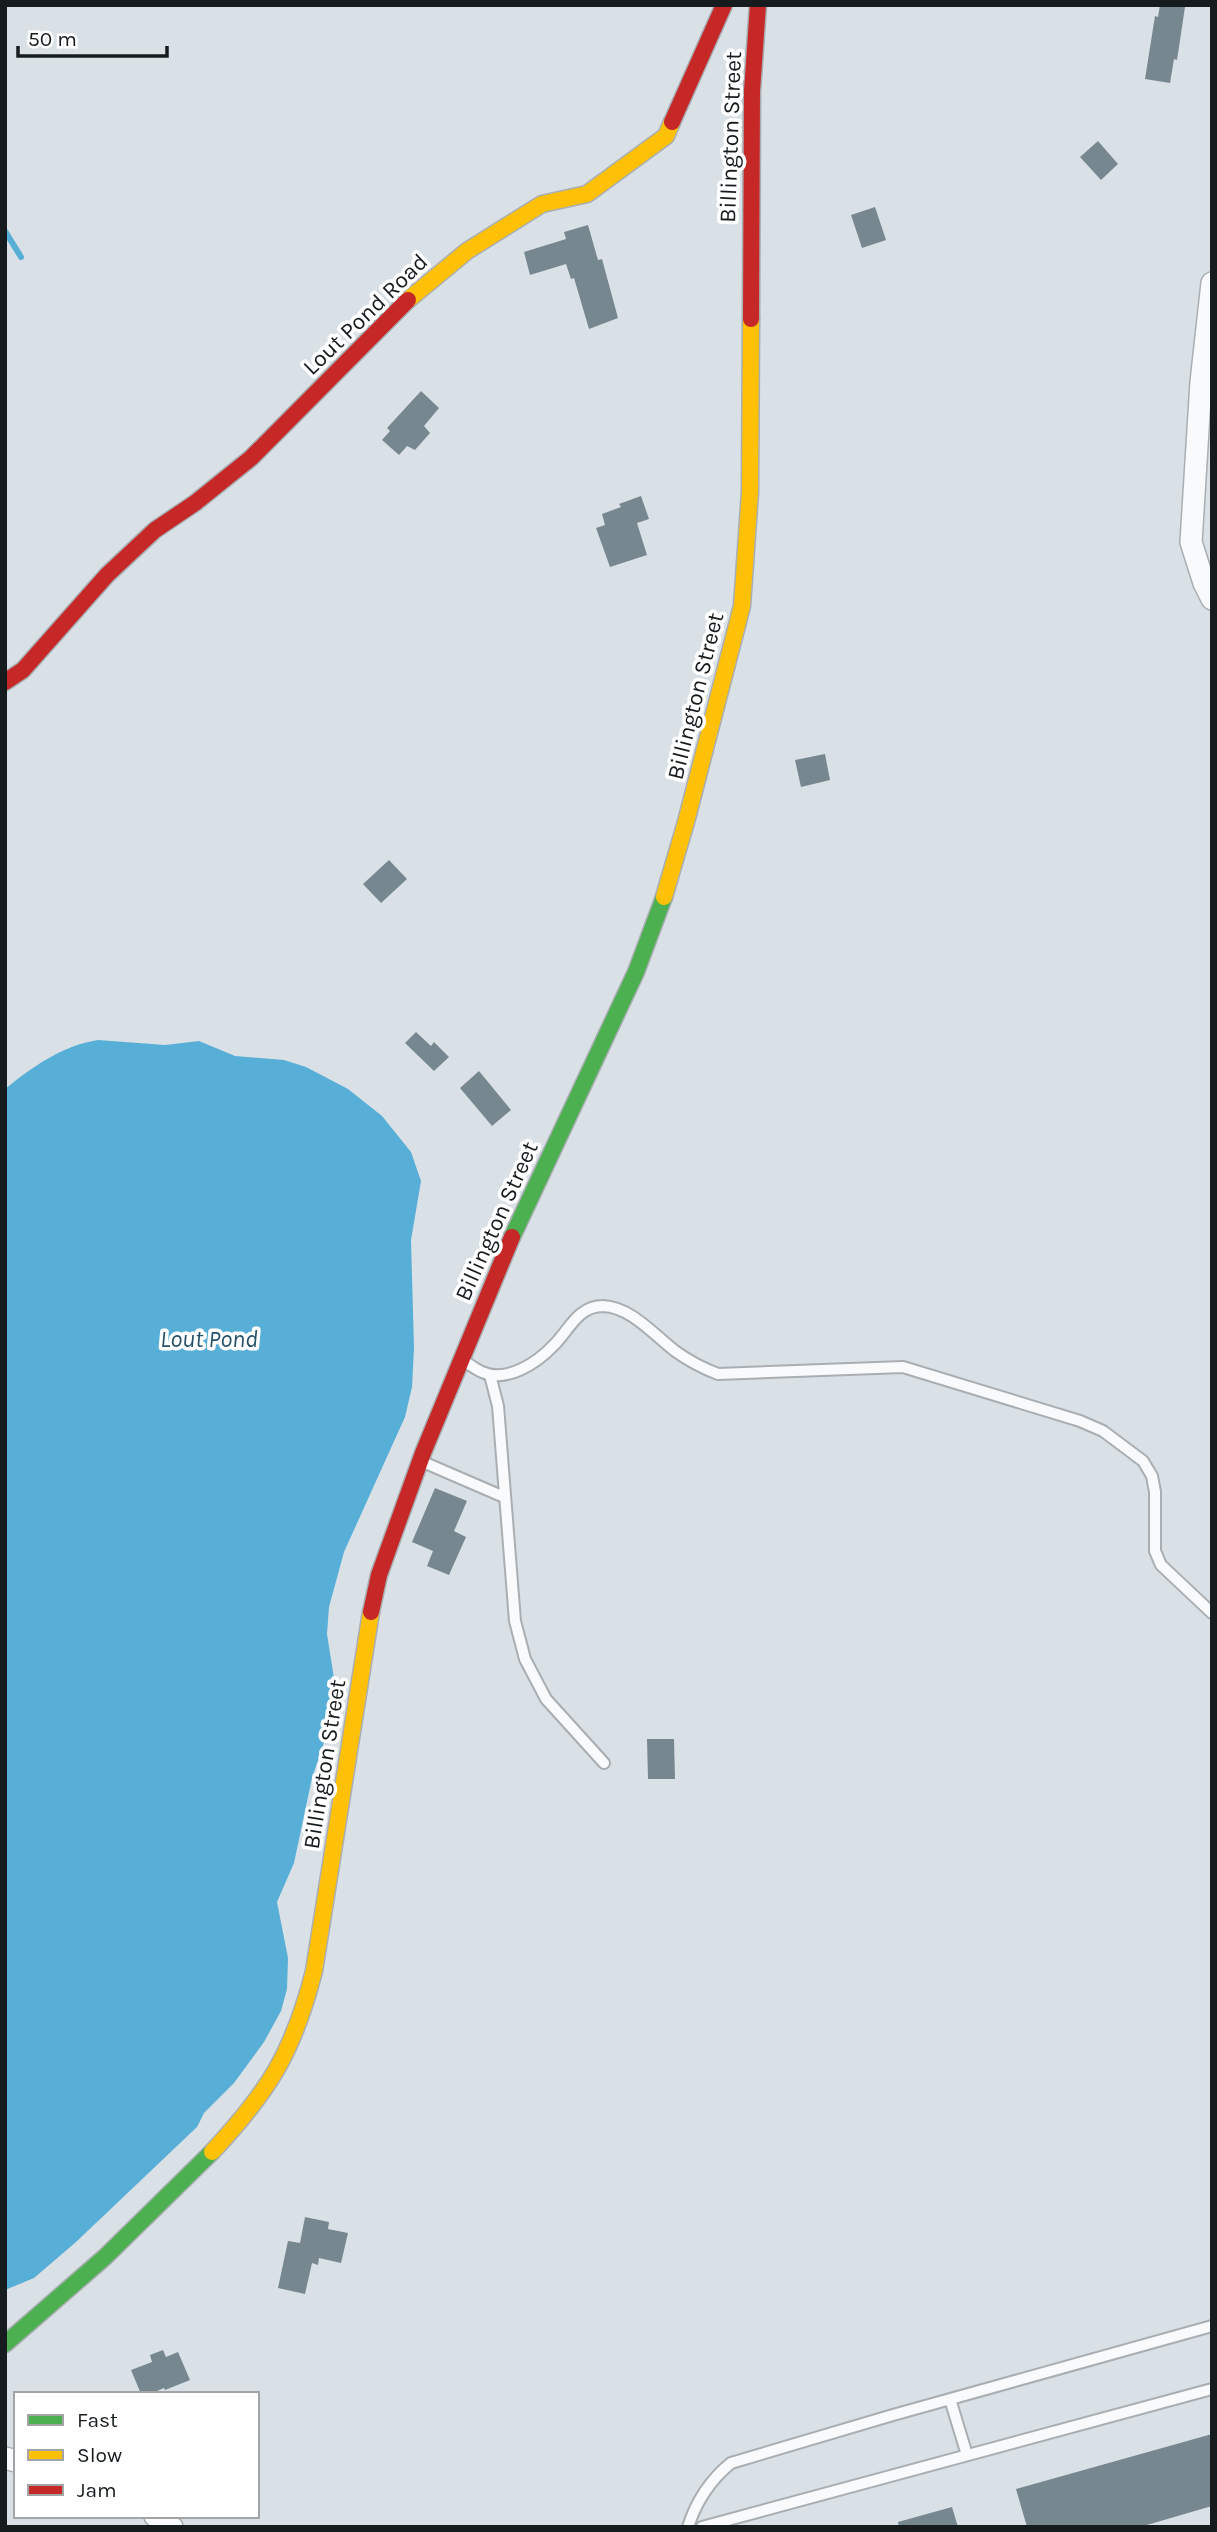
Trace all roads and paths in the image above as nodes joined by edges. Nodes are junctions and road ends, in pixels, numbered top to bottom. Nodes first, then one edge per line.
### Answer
1 (724, 5) edge
2 (758, 5) edge
3 (1212, 283) edge
4 (1212, 599) edge
5 (5, 682) edge
6 (461, 1359) junction
7 (490, 1375) junction
8 (420, 1461) junction
9 (504, 1497) junction
10 (1212, 1613) edge
11 (604, 1763) dead end
12 (1212, 2326) edge
13 (5, 2344) edge
14 (1212, 2389) edge
15 (950, 2399) junction
16 (967, 2455) junction
17 (688, 2527) edge
18 (702, 2527) edge

1 - 5 street, Lout Pond Road
2 - 6 street, Billington Street
3 - 4 street
6 - 7 lane
6 - 8 street, Billington Street
7 - 9 lane
7 - 10 lane
8 - 9 lane
8 - 13 street, Billington Street
9 - 11 lane
12 - 15 lane
14 - 16 lane
15 - 16 lane
15 - 17 lane
16 - 18 lane

